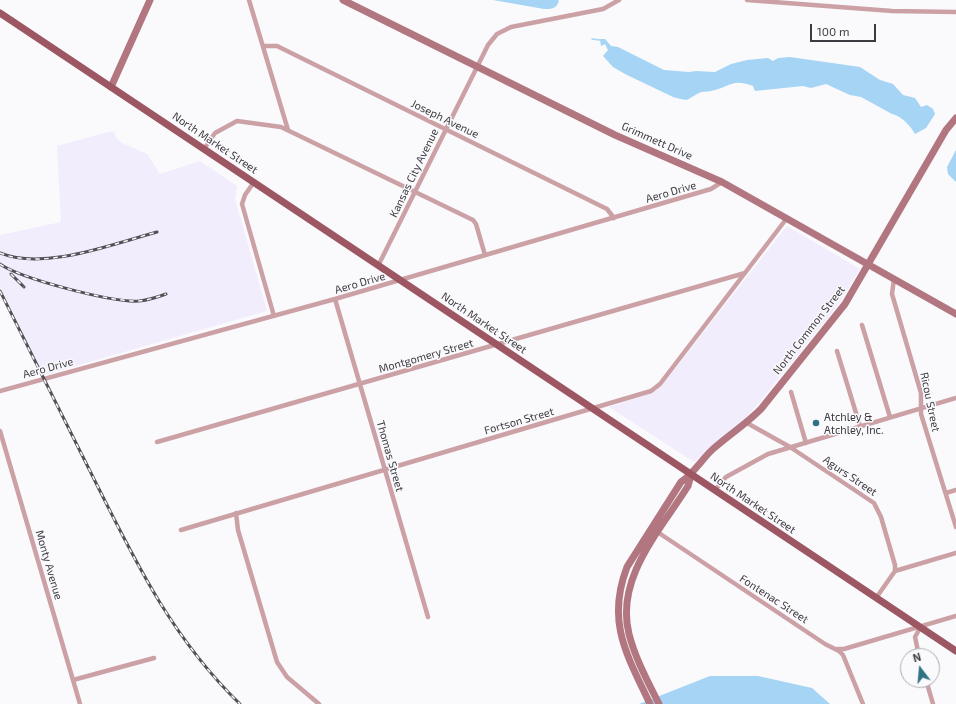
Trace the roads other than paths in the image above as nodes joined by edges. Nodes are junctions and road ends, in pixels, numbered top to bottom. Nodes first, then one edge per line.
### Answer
1 (150, 0) edge
2 (249, 0) edge
3 (343, 0) edge
4 (619, 0) edge
5 (747, 0) edge
6 (956, 12) edge
7 (0, 13) edge
8 (264, 46) junction
9 (477, 66) junction
10 (111, 87) junction
11 (956, 118) edge
12 (446, 129) junction
13 (288, 130) junction
14 (204, 149) junction
15 (254, 182) junction
16 (722, 182) junction
17 (415, 191) junction
18 (614, 218) junction
19 (787, 218) junction
20 (485, 255) junction
21 (868, 265) junction
22 (378, 266) junction
23 (745, 273) junction
24 (894, 279) junction
25 (401, 280) junction
26 (335, 299) junction
27 (956, 314) edge
28 (274, 316) junction
29 (862, 325) dead end
30 (497, 345) junction
31 (837, 351) dead end
32 (360, 385) junction
33 (0, 391) edge
34 (791, 392) dead end
35 (956, 398) edge
36 (921, 408) junction
37 (594, 409) junction
38 (890, 417) junction
39 (747, 423) junction
40 (860, 426) junction
41 (0, 431) edge
42 (157, 442) dead end
43 (806, 442) junction
44 (790, 447) junction
45 (385, 470) junction
46 (691, 475) junction
47 (715, 490) junction
48 (956, 490) edge
49 (946, 493) junction
50 (236, 513) junction
51 (956, 527) edge
52 (652, 528) junction
53 (181, 530) dead end
54 (658, 533) junction
55 (956, 553) edge
56 (895, 571) junction
57 (876, 598) junction
58 (956, 616) edge
59 (428, 617) dead end
60 (920, 628) junction
61 (835, 648) junction
62 (917, 648) edge
63 (956, 652) edge
64 (154, 658) dead end
65 (73, 680) junction
66 (928, 688) edge
67 (80, 704) edge
68 (318, 704) edge
69 (650, 704) edge
70 (659, 704) edge
71 (863, 704) edge
72 (933, 704) edge

1 - 10 main road
2 - 8 street
3 - 9 main road, Grimmett Drive
4 - 9 street, Kansas City Avenue
5 - 6 street
7 - 10 main road, North Market Street
8 - 12 street, Joseph Avenue
8 - 13 street
9 - 12 street, Kansas City Avenue
9 - 16 main road, Grimmett Drive
10 - 14 main road, North Market Street
11 - 21 main road, North Common Street
12 - 17 street, Kansas City Avenue
12 - 18 street, Joseph Avenue
13 - 14 street
13 - 17 street
14 - 15 main road, North Market Street
15 - 22 main road, North Market Street
15 - 28 street
16 - 18 street, Aero Drive
16 - 19 main road, Grimmett Drive
17 - 20 street
17 - 22 street, Kansas City Avenue
18 - 20 street, Aero Drive
19 - 21 main road, Grimmett Drive
19 - 23 street, Fortson Street
20 - 25 street, Aero Drive
21 - 24 main road, Grimmett Drive
21 - 39 main road, North Common Street
22 - 25 main road, North Market Street
23 - 30 street, Montgomery Street
23 - 37 street, Fortson Street
24 - 27 main road, Grimmett Drive
24 - 36 street, Ricou Street
25 - 26 street, Aero Drive
25 - 30 main road, North Market Street
26 - 28 street, Aero Drive
26 - 32 street, Thomas Street
28 - 33 street, Aero Drive
29 - 38 street
30 - 32 street, Montgomery Street
30 - 37 main road, North Market Street
31 - 40 street
32 - 42 street, Montgomery Street
32 - 45 street, Thomas Street
34 - 43 street
35 - 36 street
36 - 38 street
36 - 49 street, Ricou Street
37 - 45 street, Fortson Street
37 - 46 main road, North Market Street
38 - 40 street
39 - 44 street, Agurs Street
39 - 46 main road, North Common Street
40 - 43 street
41 - 65 street, Monty Avenue
43 - 44 street
44 - 47 street
44 - 56 street, Agurs Street
45 - 50 street, Fortson Street
45 - 59 street, Thomas Street
46 - 47 main road, North Market Street
46 - 52 main road, North Common Street
46 - 54 main road, North Common Street
47 - 57 main road, North Market Street
48 - 49 street
49 - 51 street, Ricou Street
50 - 53 street, Fortson Street
50 - 68 street
52 - 54 street, Fontenac Street
52 - 69 main road, North Common Street
54 - 61 street, Fontenac Street
54 - 70 main road, North Common Street
55 - 56 street
56 - 57 street
57 - 60 main road, North Market Street
58 - 60 street
60 - 61 street
60 - 62 street
60 - 63 main road, North Market Street
61 - 71 street, Fontenac Street
64 - 65 street
65 - 67 street, Monty Avenue
66 - 72 street

